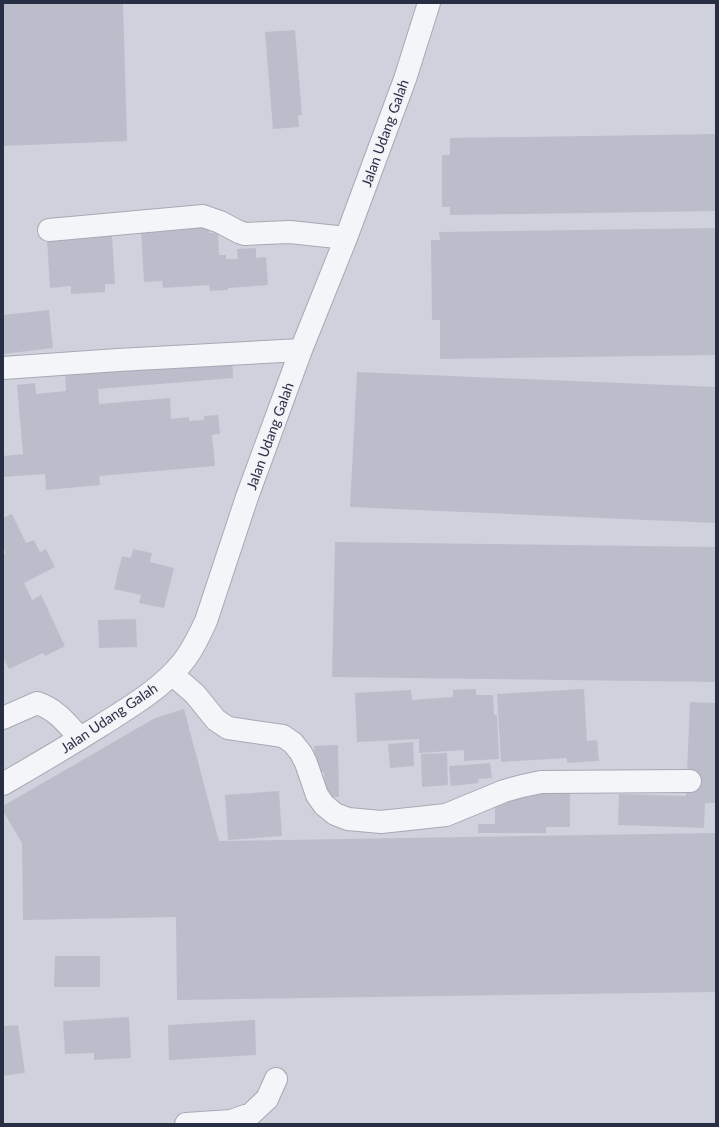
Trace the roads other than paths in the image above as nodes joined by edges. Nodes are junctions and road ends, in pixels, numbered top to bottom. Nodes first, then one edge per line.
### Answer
1 (429, 3) edge
2 (49, 230) dead end
3 (346, 238) junction
4 (301, 350) junction
5 (3, 368) edge
6 (172, 674) junction
7 (3, 718) edge
8 (80, 738) junction
9 (690, 781) dead end
10 (3, 784) edge
11 (276, 1079) dead end
12 (186, 1124) edge

1 - 3 street, Jalan Udang Galah
2 - 3 street
3 - 4 street, Jalan Udang Galah
4 - 5 street
4 - 6 street, Jalan Udang Galah
6 - 8 street, Jalan Udang Galah
6 - 9 street
7 - 8 street
8 - 10 street, Jalan Udang Galah
11 - 12 street

